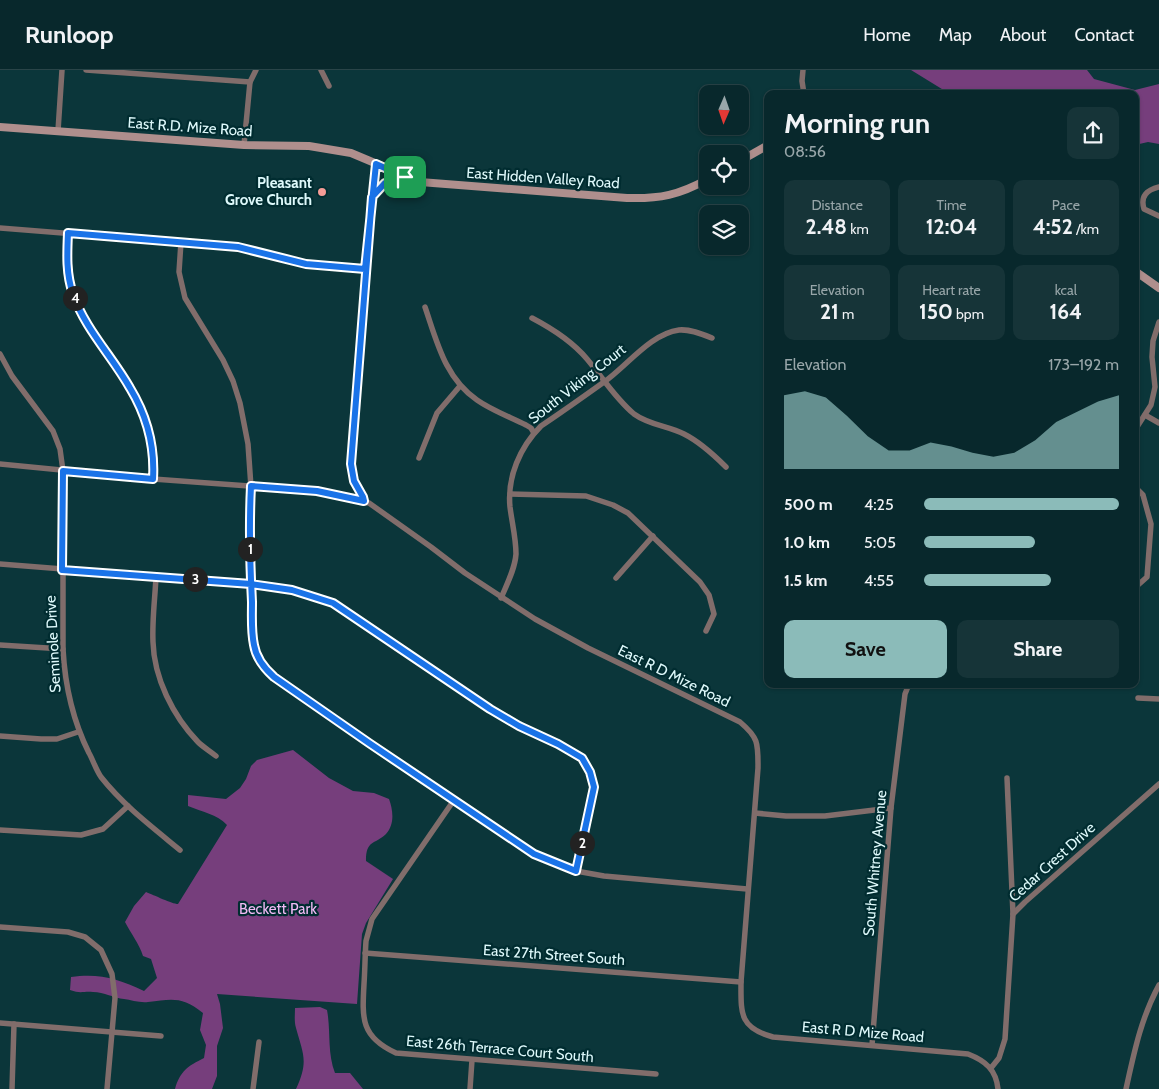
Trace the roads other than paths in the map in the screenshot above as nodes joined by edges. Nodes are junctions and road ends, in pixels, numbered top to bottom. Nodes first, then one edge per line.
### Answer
1 (62, 70) edge
2 (86, 70) edge
3 (256, 70) edge
4 (321, 70) edge
5 (803, 70) edge
6 (154, 72) edge
7 (250, 82) junction
8 (329, 86) dead end
9 (803, 90) edge
10 (0, 126) edge
11 (58, 131) junction
12 (244, 145) junction
13 (764, 147) edge
14 (749, 156) edge
15 (376, 164) junction
16 (405, 177) junction
17 (699, 184) edge
18 (1159, 186) edge
19 (372, 197) junction
20 (1159, 216) edge
21 (0, 228) edge
22 (68, 233) junction
23 (181, 242) junction
24 (365, 269) junction
25 (1139, 274) edge
26 (1159, 288) edge
27 (425, 307) dead end
28 (532, 318) dead end
29 (1159, 322) edge
30 (712, 338) dead end
31 (0, 354) edge
32 (604, 382) junction
33 (460, 386) junction
34 (1146, 415) junction
35 (1159, 423) edge
36 (1139, 425) edge
37 (534, 433) junction
38 (419, 458) dead end
39 (0, 464) edge
40 (726, 467) dead end
41 (63, 471) junction
42 (153, 479) junction
43 (251, 486) junction
44 (1139, 490) edge
45 (510, 494) junction
46 (364, 501) junction
47 (653, 536) junction
48 (0, 564) edge
49 (62, 570) junction
50 (156, 577) junction
51 (616, 578) dead end
52 (251, 584) junction
53 (1139, 584) edge
54 (500, 598) junction
55 (706, 631) dead end
56 (0, 645) edge
57 (63, 649) junction
58 (907, 688) edge
59 (1138, 698) dead end
60 (1159, 699) edge
61 (78, 732) junction
62 (0, 736) edge
63 (216, 756) dead end
64 (1007, 778) dead end
65 (1159, 784) edge
66 (454, 800) junction
67 (128, 806) junction
68 (892, 808) junction
69 (755, 813) junction
70 (0, 830) edge
71 (180, 850) dead end
72 (576, 871) junction
73 (747, 889) junction
74 (1013, 914) junction
75 (0, 927) edge
76 (365, 953) junction
77 (741, 982) junction
78 (1159, 985) edge
79 (0, 1024) edge
80 (14, 1024) junction
81 (111, 1033) junction
82 (161, 1036) dead end
83 (259, 1042) dead end
84 (872, 1045) junction
85 (472, 1060) junction
86 (991, 1068) junction
87 (656, 1074) dead end
88 (12, 1089) edge
89 (107, 1089) edge
90 (253, 1089) edge
91 (470, 1089) edge
92 (998, 1089) edge
93 (1126, 1089) edge

1 - 11 street
2 - 6 street
3 - 7 street
4 - 8 street
5 - 9 street
6 - 7 street
7 - 12 street
10 - 11 main road, East R.D. Mize Road
11 - 12 main road, East R.D. Mize Road
12 - 15 main road, East R.D. Mize Road
13 - 14 main road
15 - 16 main road, East Hidden Valley Road
15 - 19 street
16 - 17 main road, East Hidden Valley Road
16 - 19 street
18 - 20 street
19 - 24 street
21 - 22 street
22 - 23 street
22 - 42 street
23 - 24 street
23 - 43 street
24 - 46 street
25 - 26 main road
27 - 33 street
28 - 32 street
29 - 34 street
30 - 32 street, South Viking Court
31 - 41 street, Seminole Drive
32 - 37 street, South Viking Court
32 - 40 street
33 - 37 street
33 - 38 street
34 - 35 street
34 - 36 street
37 - 45 street, South Viking Court
39 - 41 street
41 - 42 street
41 - 49 street, Seminole Drive
42 - 43 street
43 - 46 street
43 - 52 street
44 - 53 street
45 - 47 street
45 - 54 street, South Viking Court
46 - 54 street, East R D Mize Road
47 - 51 street
47 - 55 street
48 - 49 street
49 - 50 street
49 - 57 street, Seminole Drive
50 - 52 street
50 - 63 street
52 - 66 street
52 - 72 street
54 - 69 street, East R D Mize Road
56 - 57 street
57 - 61 street, Seminole Drive
58 - 68 street, South Whitney Avenue
59 - 60 street
61 - 62 street
61 - 67 street, Seminole Drive
64 - 74 street
65 - 74 street, Cedar Crest Drive
66 - 72 street
66 - 76 street, East 26th Terrace Court South
67 - 70 street
67 - 71 street, Seminole Drive
68 - 69 street
68 - 84 street, South Whitney Avenue
69 - 73 street, East R D Mize Road
72 - 73 street
73 - 77 street, East R D Mize Road
74 - 86 street, Cedar Crest Drive
75 - 81 street
76 - 77 street, East 27th Street South
76 - 85 street, East 26th Terrace Court South
77 - 84 street, East R D Mize Road
78 - 93 street
79 - 80 street
80 - 81 street
80 - 88 street
81 - 82 street
81 - 89 street
83 - 90 street
84 - 86 street, East R D Mize Road
85 - 87 street, East 26th Terrace Court South
85 - 91 street
86 - 92 street

